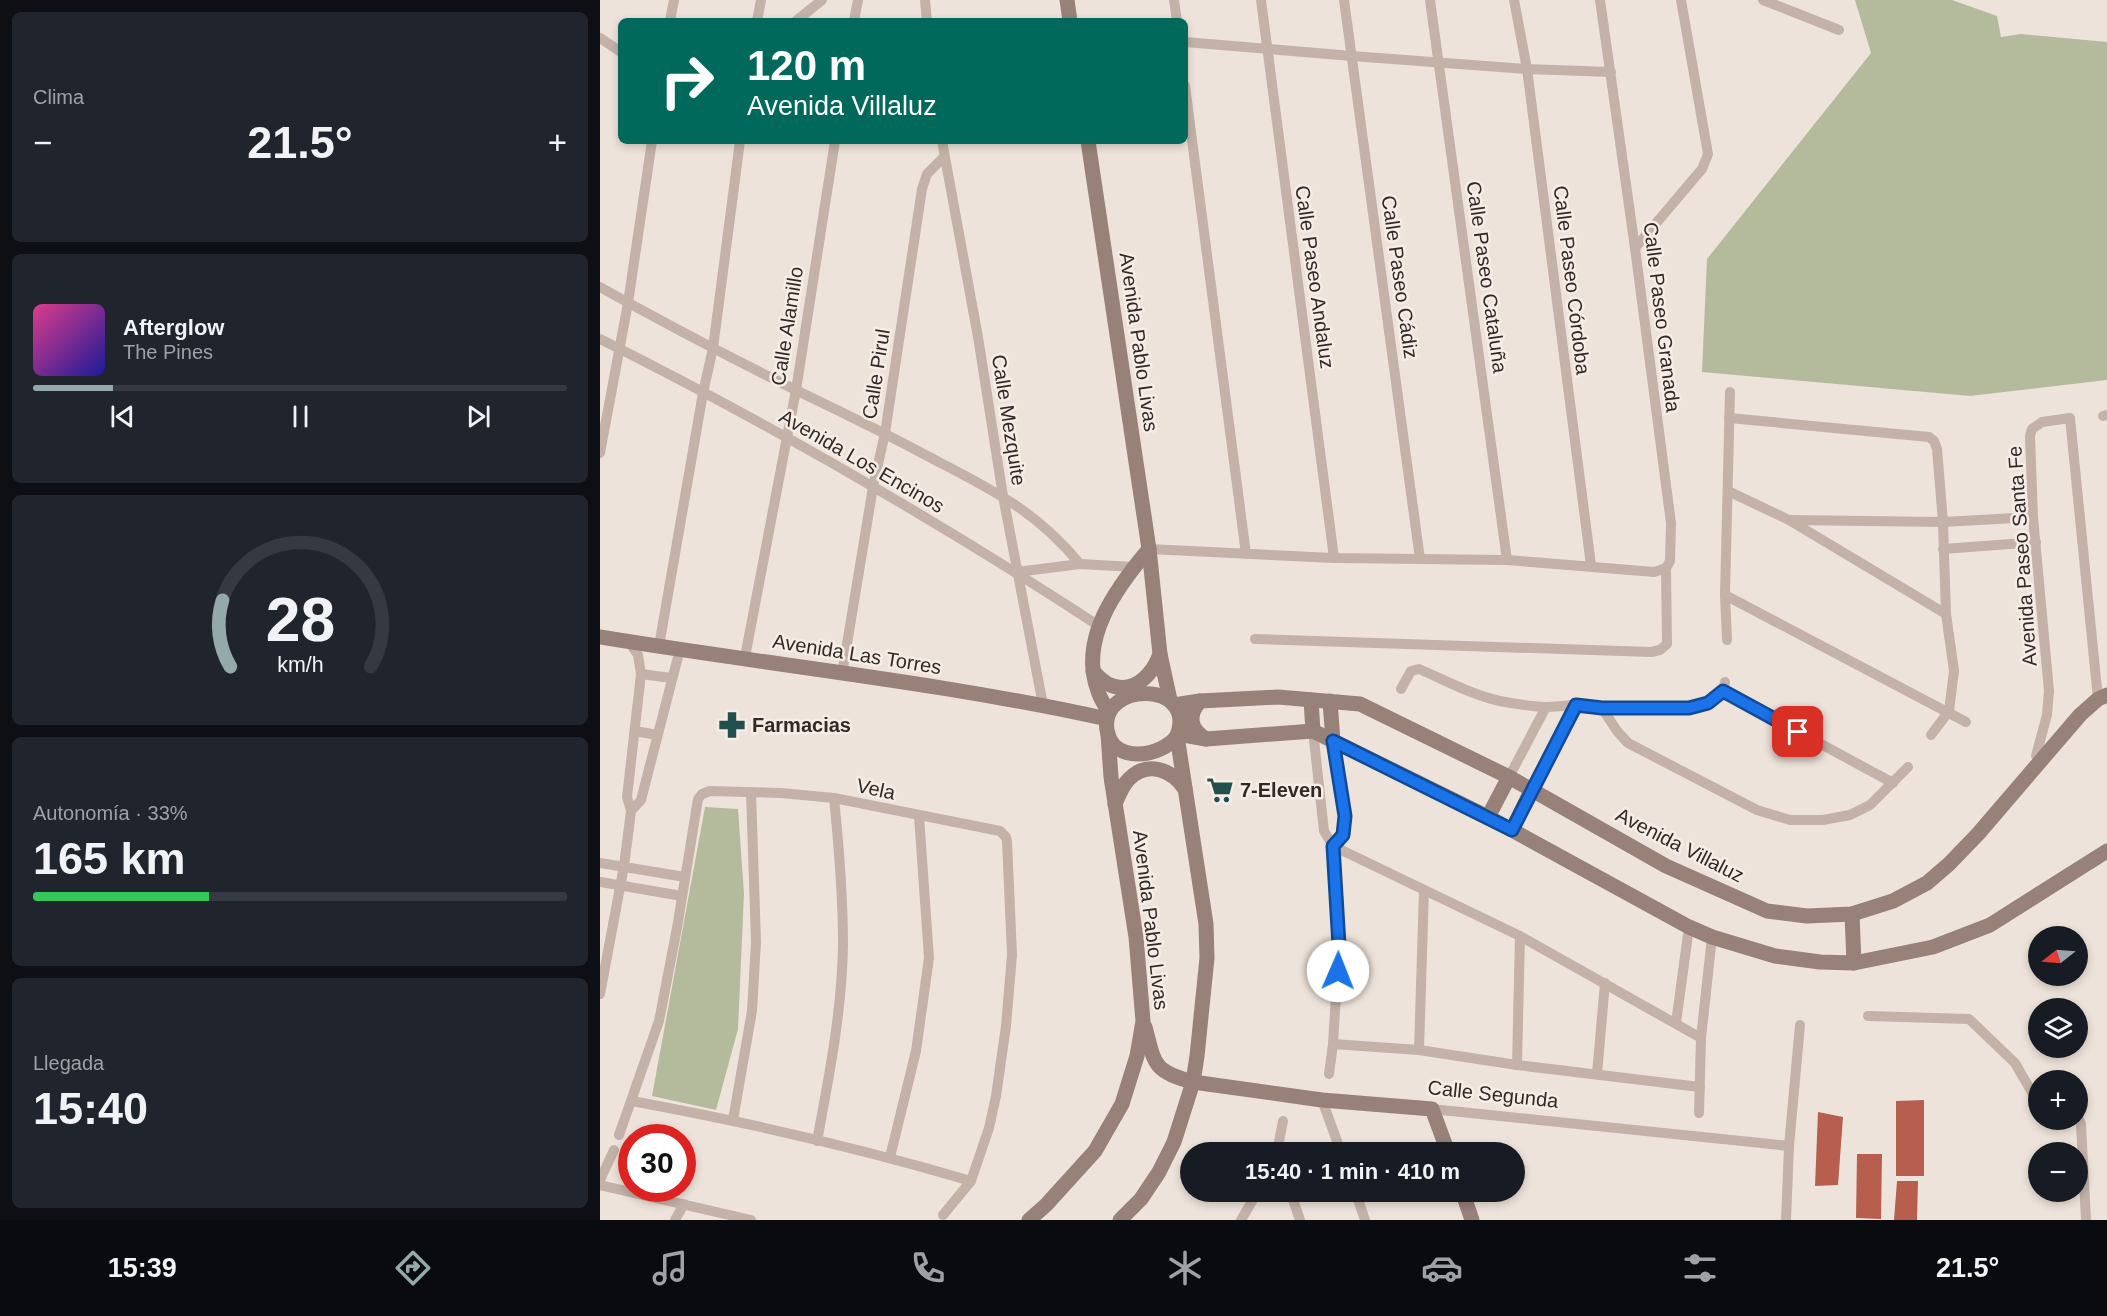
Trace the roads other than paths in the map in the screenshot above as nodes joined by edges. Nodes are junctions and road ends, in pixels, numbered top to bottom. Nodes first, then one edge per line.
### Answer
1 (674, 0) edge
2 (761, 0) edge
3 (822, 0) edge
4 (858, 0) edge
5 (925, 0) edge
6 (1067, 0) edge
7 (1174, 0) edge
8 (1261, 0) edge
9 (1344, 0) edge
10 (1430, 0) edge
11 (1514, 0) edge
12 (1600, 0) edge
13 (1681, 0) edge
14 (1763, 0) edge
15 (671, 18) edge
16 (758, 18) edge
17 (800, 18) edge
18 (855, 18) edge
19 (927, 18) edge
20 (1070, 18) edge
21 (1177, 18) edge
22 (1839, 30) dead end
23 (600, 38) edge
24 (1188, 42) edge
25 (618, 50) edge
26 (1266, 50) junction
27 (1352, 56) junction
28 (1440, 61) junction
29 (1527, 69) junction
30 (1611, 72) junction
31 (1188, 109) edge
32 (652, 144) edge
33 (740, 144) edge
34 (835, 144) edge
35 (942, 144) edge
36 (1088, 144) edge
37 (944, 157) junction
38 (1635, 248) junction
39 (600, 287) edge
40 (628, 303) junction
41 (600, 339) edge
42 (713, 348) junction
43 (620, 349) junction
44 (796, 390) junction
45 (1730, 392) dead end
46 (703, 393) junction
47 (1729, 418) junction
48 (885, 433) junction
49 (786, 436) junction
50 (600, 453) edge
51 (873, 487) junction
52 (1728, 491) junction
53 (1003, 496) junction
54 (2033, 517) junction
55 (1789, 520) junction
56 (1943, 522) junction
57 (2036, 542) junction
58 (1149, 549) junction
59 (1943, 549) junction
60 (1246, 554) junction
61 (1334, 558) junction
62 (1420, 559) junction
63 (1507, 560) junction
64 (1080, 564) junction
65 (1591, 566) junction
66 (1134, 567) junction
67 (1666, 568) junction
68 (1017, 572) junction
69 (1725, 595) junction
70 (1946, 614) junction
71 (1099, 626) junction
72 (600, 637) edge
73 (1255, 639) dead end
74 (1727, 640) dead end
75 (629, 642) junction
76 (659, 646) junction
77 (680, 649) junction
78 (1160, 654) junction
79 (745, 657) junction
80 (1093, 671) junction
81 (641, 674) junction
82 (842, 674) junction
83 (671, 678) junction
84 (1401, 689) dead end
85 (2102, 697) edge
86 (1311, 700) junction
87 (1200, 701) junction
88 (1330, 701) junction
89 (1172, 702) junction
90 (1042, 705) junction
91 (1576, 705) junction
92 (1546, 707) junction
93 (1602, 708) junction
94 (1949, 711) junction
95 (1108, 722) junction
96 (1966, 722) dead end
97 (635, 731) junction
98 (1313, 731) junction
99 (657, 735) junction
100 (1178, 735) junction
101 (1931, 735) dead end
102 (1206, 739) junction
103 (1333, 741) junction
104 (2038, 755) junction
105 (1908, 767) dead end
106 (1509, 777) junction
107 (1893, 783) junction
108 (1532, 789) junction
109 (750, 792) junction
110 (1186, 792) junction
111 (834, 798) junction
112 (1115, 804) junction
113 (630, 811) junction
114 (919, 816) junction
115 (1488, 817) junction
116 (1512, 830) junction
117 (1333, 846) junction
118 (2107, 851) edge
119 (600, 863) edge
120 (624, 866) junction
121 (685, 877) junction
122 (600, 882) edge
123 (620, 885) junction
124 (1424, 890) junction
125 (682, 896) junction
126 (1852, 914) junction
127 (1689, 927) junction
128 (1520, 936) junction
129 (1712, 937) junction
130 (1854, 963) junction
131 (1605, 983) junction
132 (600, 994) edge
133 (1868, 1016) dead end
134 (1143, 1021) junction
135 (1676, 1023) junction
136 (1800, 1025) dead end
137 (1701, 1038) junction
138 (1333, 1044) junction
139 (1419, 1050) junction
140 (1517, 1065) junction
141 (1329, 1074) dead end
142 (1597, 1074) junction
143 (1193, 1082) junction
144 (2028, 1086) edge
145 (1700, 1087) junction
146 (1322, 1100) junction
147 (632, 1101) junction
148 (1432, 1109) junction
149 (1699, 1113) dead end
150 (732, 1120) junction
151 (1282, 1121) dead end
152 (623, 1124) edge
153 (2080, 1130) edge
154 (817, 1141) junction
155 (1279, 1142) edge
156 (1337, 1142) edge
157 (1444, 1142) edge
158 (1789, 1146) junction
159 (614, 1150) dead end
160 (890, 1157) junction
161 (971, 1181) junction
162 (600, 1182) edge
163 (1252, 1202) edge
164 (1294, 1202) edge
165 (1359, 1202) edge
166 (1466, 1202) edge
167 (684, 1204) junction
168 (943, 1215) dead end
169 (675, 1220) edge
170 (751, 1220) edge
171 (1029, 1220) edge
172 (1120, 1220) edge
173 (1241, 1220) edge
174 (1300, 1220) edge
175 (1365, 1220) edge
176 (1472, 1220) edge
177 (1786, 1220) edge
178 (2086, 1220) edge

1 - 15 street
2 - 16 street
3 - 17 street
4 - 18 street
5 - 19 street
6 - 20 street
7 - 21 street
8 - 26 street, Calle Paseo Andaluz
9 - 27 street, Calle Paseo Cádiz
10 - 28 street, Calle Paseo Cataluña
11 - 29 street, Calle Paseo Córdoba
12 - 30 street, Calle Paseo Granada
13 - 38 street
14 - 22 street
23 - 25 street
24 - 26 street
26 - 27 street
26 - 61 street, Calle Paseo Andaluz
27 - 28 street
27 - 62 street, Calle Paseo Cádiz
28 - 29 street
28 - 63 street, Calle Paseo Cataluña
29 - 30 street
29 - 65 street, Calle Paseo Córdoba
30 - 38 street, Calle Paseo Granada
31 - 60 street
32 - 40 street
33 - 42 street
34 - 44 street, Calle Alamillo
35 - 37 street, Calle Mezquite
36 - 58 street, Avenida Pablo Livas
37 - 48 street, Calle Pirul
37 - 53 street, Calle Mezquite
38 - 67 street, Calle Paseo Granada
39 - 40 street, Avenida Los Encinos
40 - 42 street, Avenida Los Encinos
40 - 43 street
41 - 43 street, Avenida Los Encinos
42 - 44 street, Avenida Los Encinos
42 - 46 street
43 - 46 street, Avenida Los Encinos
43 - 50 street
44 - 48 street, Avenida Los Encinos
44 - 49 street, Calle Alamillo
45 - 47 street
46 - 49 street, Avenida Los Encinos
46 - 76 street
47 - 52 street
47 - 56 street
48 - 51 street, Calle Pirul
48 - 53 street, Avenida Los Encinos
49 - 51 street, Avenida Los Encinos
49 - 79 street, Calle Alamillo
51 - 68 street, Avenida Los Encinos
51 - 82 street, Calle Pirul
52 - 55 street
52 - 69 street
53 - 64 street, Avenida Los Encinos
53 - 68 street, Calle Mezquite
54 - 56 street
54 - 57 street, Avenida Paseo Santa Fe
54 - 85 street, Avenida Paseo Santa Fe
55 - 56 street
55 - 70 street
56 - 59 street
57 - 59 street
57 - 104 street, Avenida Paseo Santa Fe
58 - 60 street
58 - 66 street, Avenida Pablo Livas
58 - 78 street, Avenida Pablo Livas
59 - 70 street
60 - 61 street
61 - 62 street
62 - 63 street
63 - 65 street
64 - 66 street
64 - 68 street
65 - 67 street
66 - 71 street, Avenida Pablo Livas
67 - 73 street, Calle Paseo Granada
68 - 71 street, Avenida Los Encinos
68 - 90 street, Calle Mezquite
69 - 74 street
69 - 94 street
70 - 94 street
71 - 80 street, Avenida Pablo Livas
72 - 75 street, Avenida Las Torres
75 - 76 street, Avenida Las Torres
75 - 81 street
76 - 77 street, Avenida Las Torres
77 - 79 street, Avenida Las Torres
77 - 83 street
78 - 80 street
78 - 89 street, Avenida Pablo Livas
79 - 82 street, Avenida Las Torres
80 - 95 street, Avenida Pablo Livas
81 - 83 street
81 - 97 street
82 - 90 street, Avenida Las Torres
83 - 99 street
84 - 92 street
85 - 104 street, Avenida Villaluz
86 - 87 street, Avenida Villaluz
86 - 88 street, Avenida Villaluz
86 - 98 street
87 - 89 street, Avenida Villaluz
87 - 102 street
88 - 103 street
88 - 106 street, Avenida Villaluz
89 - 95 street
89 - 100 street
90 - 95 street, Avenida Las Torres
91 - 92 street
91 - 93 street
91 - 108 street
92 - 106 street
93 - 107 street
93 - 107 street
94 - 96 street
94 - 101 street
95 - 100 street
95 - 112 street, Avenida Pablo Livas
97 - 99 street
97 - 113 street
98 - 102 street
98 - 103 street
98 - 117 street
99 - 113 street
100 - 102 street
100 - 110 street, Avenida Pablo Livas
103 - 115 street
103 - 117 street
104 - 126 street, Avenida Villaluz
105 - 107 street
106 - 108 street, Avenida Villaluz
106 - 115 street
108 - 116 street
108 - 126 street, Avenida Villaluz
109 - 111 street, Vela
109 - 121 street, Vela
109 - 150 street
110 - 112 street
110 - 143 street, Avenida Pablo Livas
111 - 114 street, Vela
111 - 154 street
112 - 134 street, Avenida Pablo Livas
113 - 120 street
114 - 160 street
114 - 161 street, Vela
115 - 116 street
116 - 127 street
117 - 124 street
117 - 138 street
118 - 130 street
119 - 120 street
120 - 121 street
120 - 123 street
121 - 125 street, Vela
122 - 123 street
123 - 125 street
123 - 132 street
124 - 128 street
124 - 139 street
125 - 147 street, Vela
126 - 130 street
127 - 129 street
127 - 135 street
128 - 131 street
128 - 140 street
129 - 130 street
129 - 137 street
131 - 135 street
131 - 142 street
133 - 144 street
134 - 143 street, Calle Segunda
134 - 171 street, Avenida Pablo Livas
135 - 137 street
136 - 158 street
137 - 145 street
138 - 139 street
138 - 141 street
139 - 140 street
140 - 142 street
142 - 145 street
143 - 146 street, Calle Segunda
143 - 172 street, Avenida Pablo Livas
145 - 149 street
146 - 148 street, Calle Segunda
146 - 156 street
147 - 150 street
147 - 152 street, Vela
148 - 157 street
148 - 158 street, Calle Segunda
150 - 154 street
151 - 155 street
153 - 178 street
154 - 160 street
158 - 177 street
159 - 162 street
160 - 161 street
161 - 168 street
162 - 167 street
163 - 173 street
164 - 174 street
165 - 175 street
166 - 176 street
167 - 169 street
167 - 170 street

